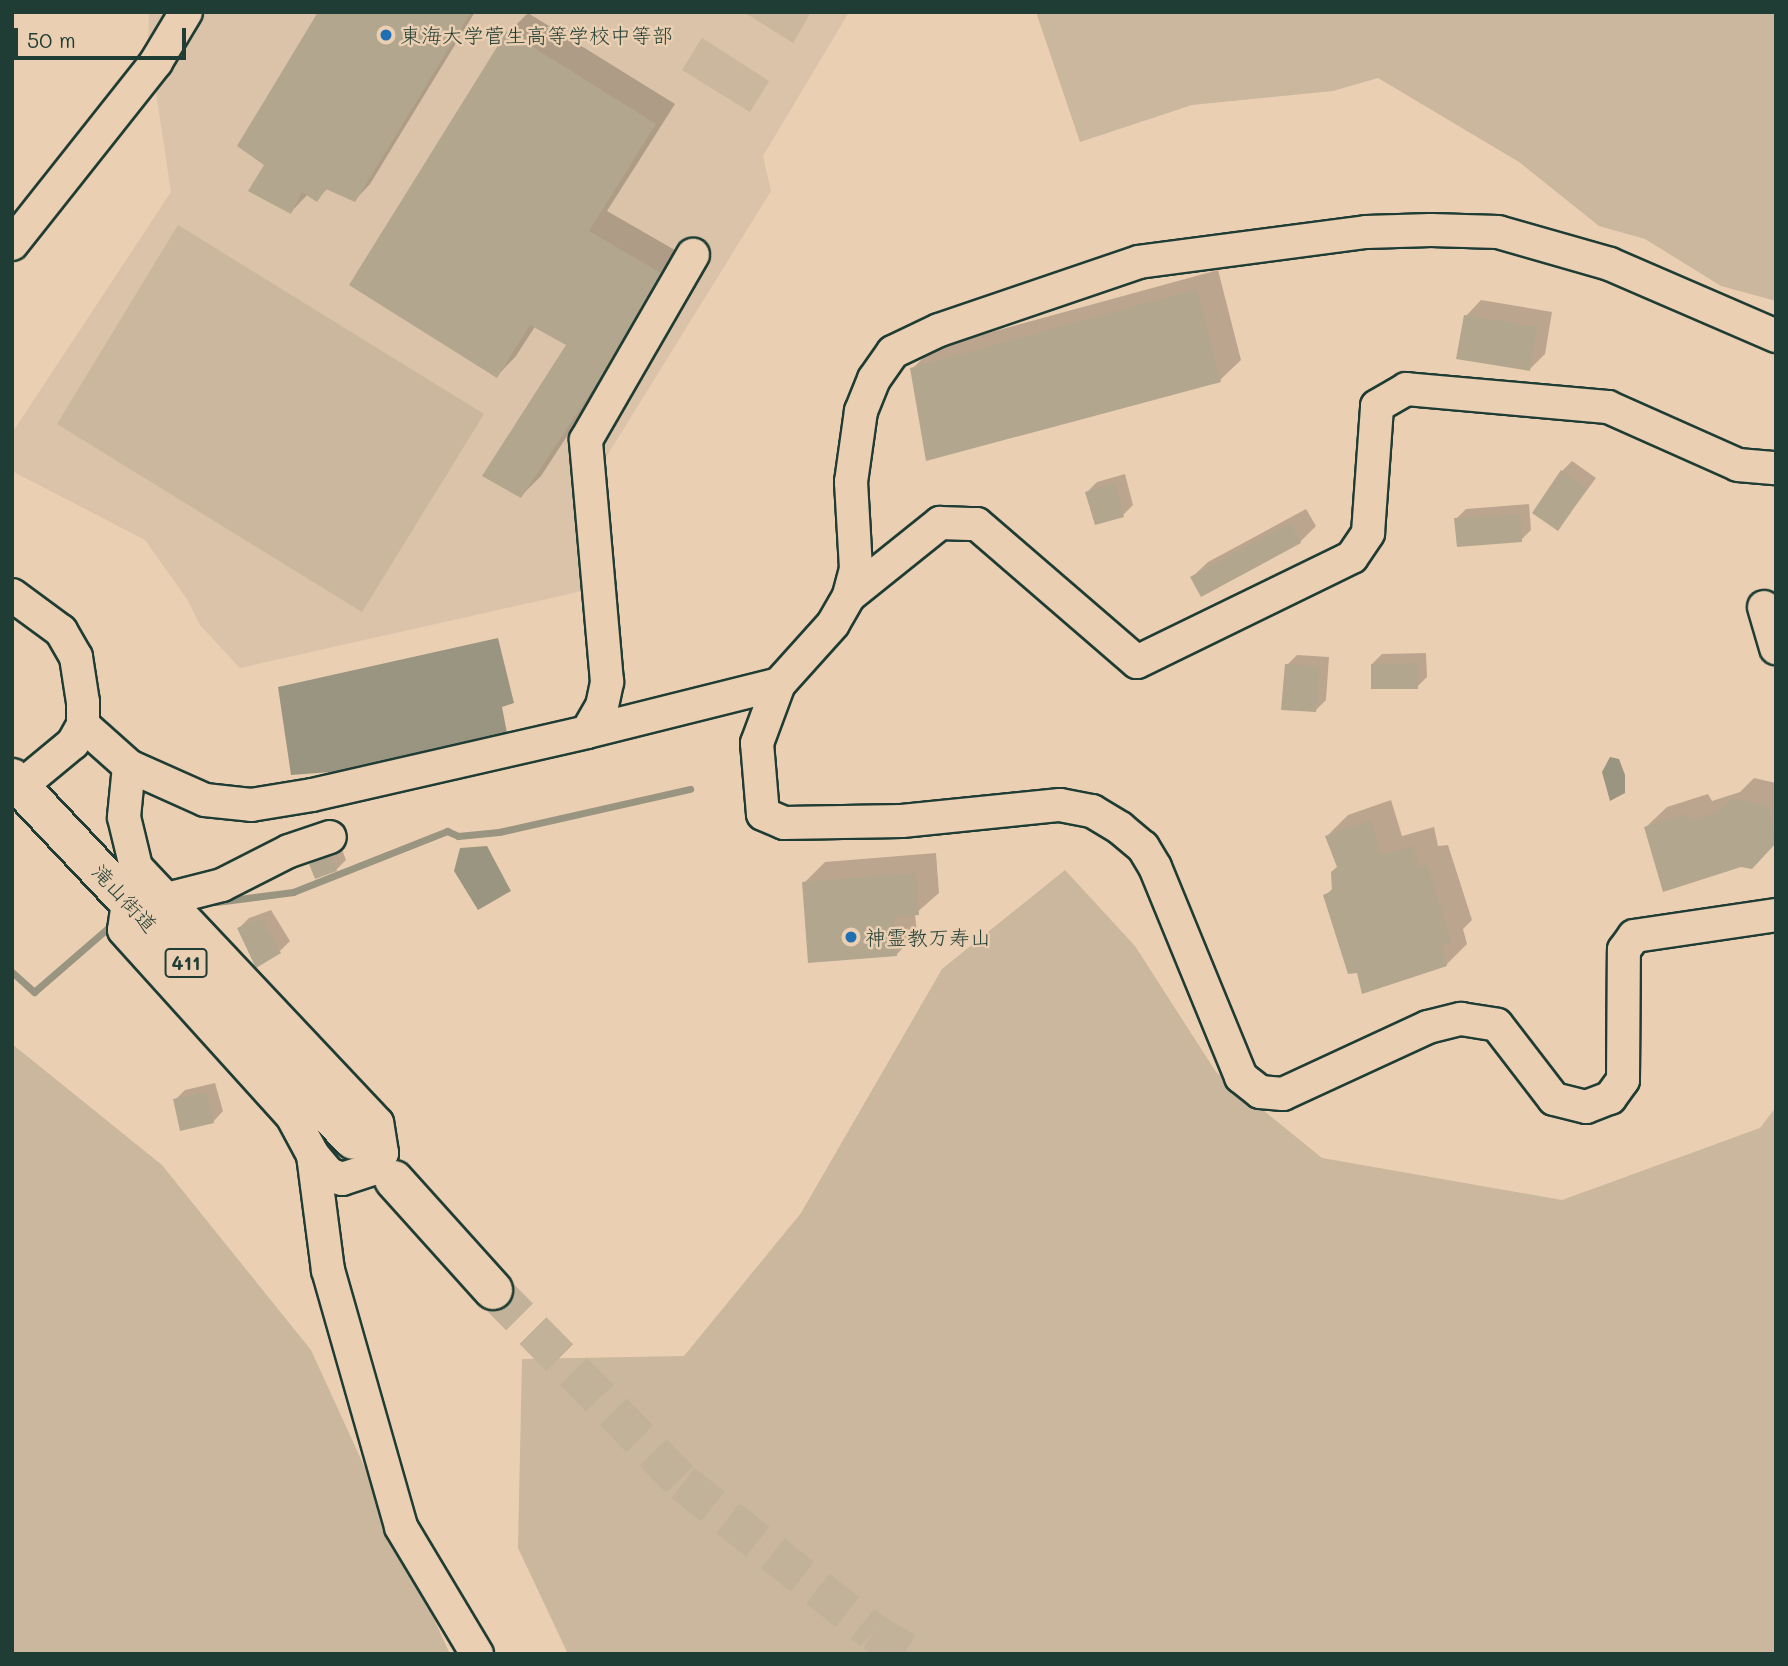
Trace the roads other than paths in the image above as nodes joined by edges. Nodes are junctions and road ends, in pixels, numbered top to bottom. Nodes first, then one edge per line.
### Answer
1 (186, 12) edge
2 (12, 244) edge
3 (693, 255) dead end
4 (1776, 336) edge
5 (1776, 468) edge
6 (12, 595) edge
7 (849, 596) junction
8 (1764, 607) dead end
9 (1776, 648) edge
10 (779, 684) junction
11 (83, 725) junction
12 (587, 732) junction
13 (129, 766) junction
14 (17, 782) edge
15 (330, 837) dead end
16 (145, 901) junction
17 (1776, 915) edge
18 (353, 1140) dead end
19 (313, 1155) junction
20 (394, 1180) dead end
21 (493, 1290) tunnel mouth
22 (477, 1654) edge

1 - 2 street
3 - 12 street
4 - 7 street
5 - 7 street
6 - 11 street
7 - 10 street
8 - 9 street
10 - 12 street
10 - 17 street
11 - 13 street
11 - 14 street
12 - 13 street
13 - 16 street
14 - 16 highway, 滝山街道 / 411
15 - 16 street
16 - 18 highway, 滝山街道 / 411
16 - 19 street
16 - 19 street
19 - 22 street
20 - 21 highway

